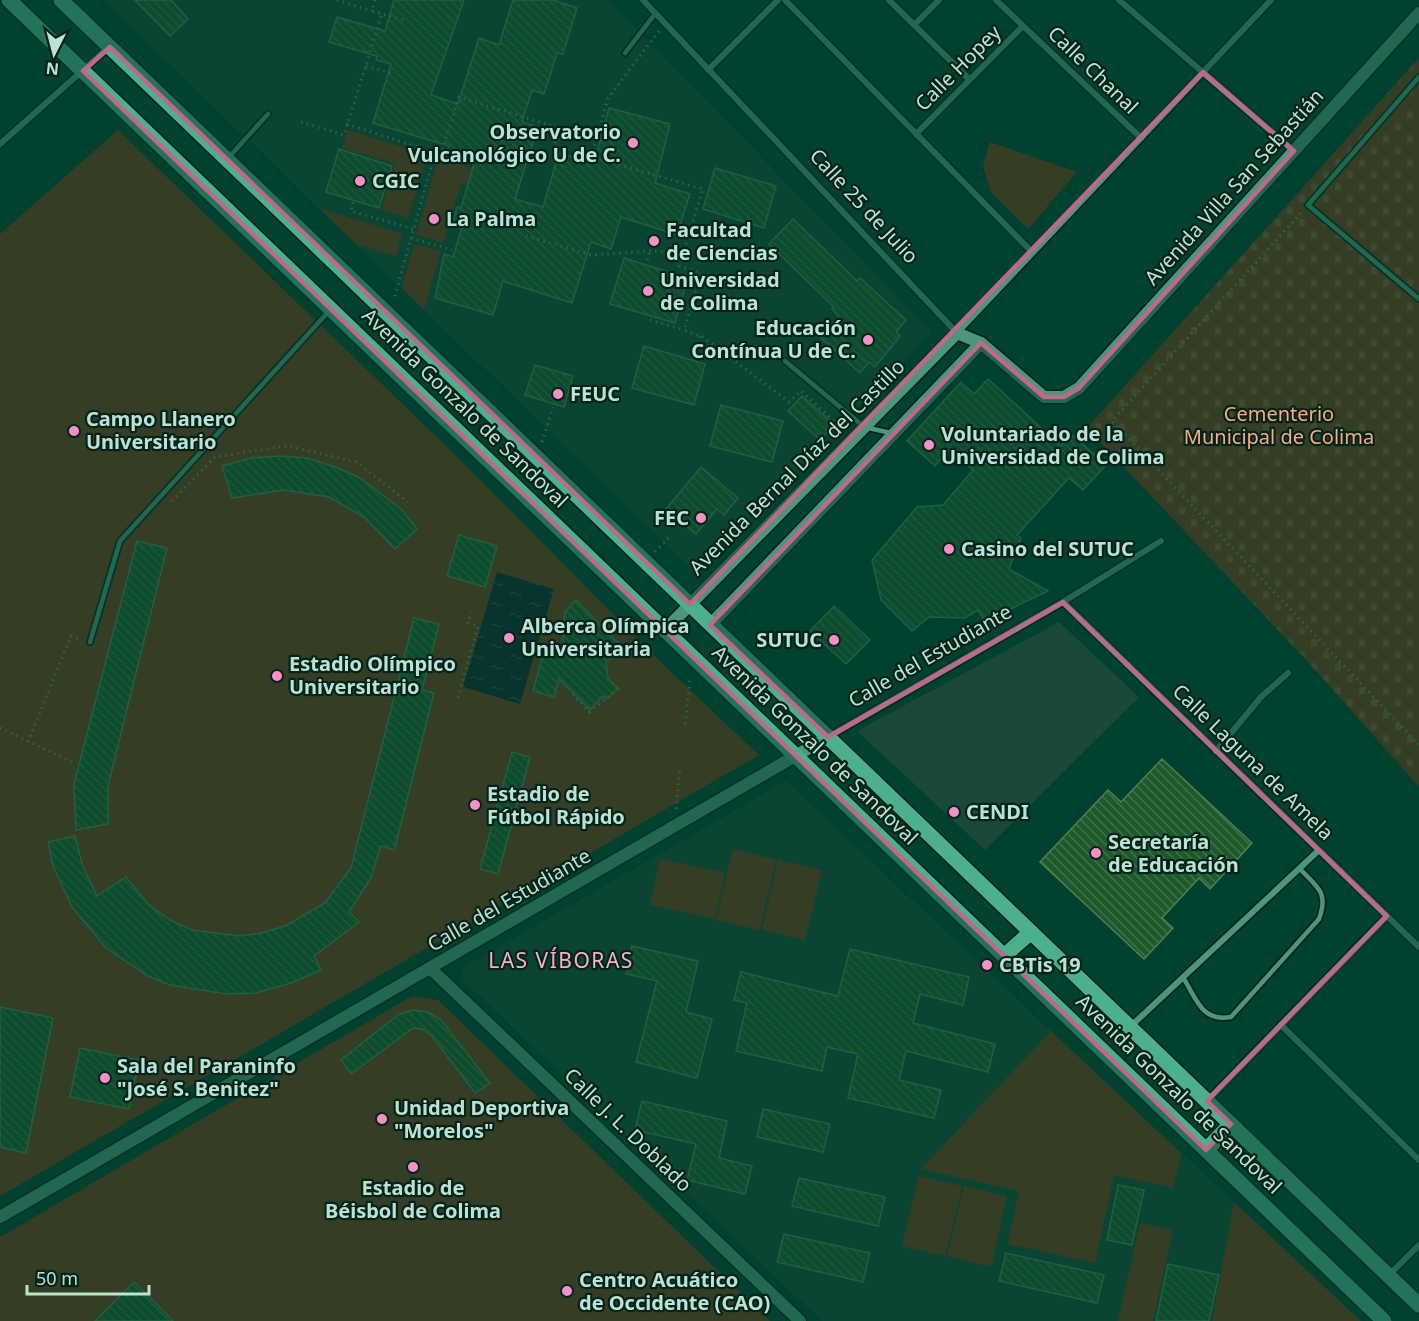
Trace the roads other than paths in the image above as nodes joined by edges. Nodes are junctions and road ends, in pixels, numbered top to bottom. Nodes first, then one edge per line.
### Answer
1 (9, 0) edge
2 (61, 0) edge
3 (643, 0) edge
4 (778, 0) edge
5 (785, 0) edge
6 (889, 0) edge
7 (939, 0) edge
8 (996, 0) edge
9 (1119, 0) edge
10 (1268, 1) edge
11 (656, 14) junction
12 (1419, 14) edge
13 (914, 25) junction
14 (1023, 26) junction
15 (110, 47) junction
16 (626, 53) dead end
17 (708, 70) junction
18 (83, 71) junction
19 (1203, 72) junction
20 (1419, 77) edge
21 (969, 79) junction
22 (268, 114) dead end
23 (916, 134) junction
24 (1141, 138) junction
25 (0, 144) edge
26 (1294, 151) junction
27 (227, 159) junction
28 (1032, 252) junction
29 (1419, 299) edge
30 (331, 309) junction
31 (957, 333) junction
32 (981, 343) junction
33 (785, 361) dead end
34 (1079, 387) joint
35 (864, 427) junction
36 (894, 434) junction
37 (1161, 541) dead end
38 (1063, 602) junction
39 (690, 604) junction
40 (710, 625) junction
41 (665, 630) junction
42 (90, 642) road end
43 (1288, 673) dead end
44 (828, 737) junction
45 (1216, 751) junction
46 (795, 756) junction
47 (1319, 850) junction
48 (1300, 869) junction
49 (1387, 916) junction
50 (1031, 932) junction
51 (1419, 947) edge
52 (1004, 956) junction
53 (430, 968) junction
54 (1184, 979) junction
55 (1281, 1025) junction
56 (1130, 1027) junction
57 (1207, 1101) junction
58 (1231, 1124) junction
59 (1206, 1150) junction
60 (1419, 1160) edge
61 (0, 1217) edge
62 (1419, 1245) edge
63 (1388, 1275) junction
64 (1418, 1303) edge
65 (800, 1321) edge
66 (1384, 1321) edge

1 - 18 main road, Avenida Gonzalo de Sandoval
2 - 15 main road, Avenida Gonzalo de Sandoval
3 - 11 street, Calle 25 de Julio
4 - 17 street
5 - 23 street
6 - 13 street
7 - 13 street
8 - 14 street, Calle Chanal
9 - 19 street
10 - 19 street
11 - 16 lane
11 - 17 street, Calle 25 de Julio
12 - 26 street, Avenida Villa San Sebastián
13 - 21 street
14 - 21 street, Calle Hopey
14 - 24 street, Calle Chanal
15 - 18 street
15 - 27 main road, Avenida Gonzalo de Sandoval
17 - 31 street, Calle 25 de Julio
18 - 25 street
18 - 30 main road, Avenida Gonzalo de Sandoval
19 - 24 street
19 - 26 street
20 - 29 lane
21 - 23 street, Calle Hopey
22 - 27 lane
23 - 28 street
24 - 28 street
26 - 34 street, Avenida Villa San Sebastián
27 - 39 main road, Avenida Gonzalo de Sandoval
28 - 31 street
30 - 41 main road, Avenida Gonzalo de Sandoval
30 - 42 lane
31 - 32 street, Calle 25 de Julio
31 - 35 street, Avenida Bernal Díaz del Castillo
32 - 34 street, Calle 25 de Julio
32 - 36 street
33 - 35 lane
35 - 36 lane
35 - 39 street, Avenida Bernal Díaz del Castillo
36 - 40 street
37 - 38 street, Calle del Estudiante
38 - 44 street, Calle del Estudiante
38 - 45 street, Calle Laguna de Amela
39 - 40 main road, Avenida Gonzalo de Sandoval
39 - 41 street, Avenida Bernal Díaz del Castillo
40 - 44 main road, Avenida Gonzalo de Sandoval
41 - 46 main road, Avenida Gonzalo de Sandoval
43 - 45 street
44 - 46 street, Calle del Estudiante
44 - 50 main road, Avenida Gonzalo de Sandoval
45 - 47 street, Calle Laguna de Amela
46 - 52 main road, Avenida Gonzalo de Sandoval
46 - 53 street, Calle del Estudiante
47 - 48 street
47 - 49 street, Calle Laguna de Amela
48 - 54 street
48 - 54 lane
49 - 51 street, Calle Laguna de Amela
49 - 55 street
50 - 52 main road
50 - 56 main road, Avenida Gonzalo de Sandoval
52 - 59 main road, Avenida Gonzalo de Sandoval
53 - 61 street, Calle del Estudiante
53 - 65 street, Calle J. L. Doblado
54 - 56 street
55 - 57 street
55 - 60 street
56 - 57 main road, Avenida Gonzalo de Sandoval
57 - 58 main road, Avenida Gonzalo de Sandoval
58 - 59 main road
58 - 63 main road, Avenida Gonzalo de Sandoval
59 - 66 main road, Avenida Gonzalo de Sandoval
62 - 63 street
63 - 64 main road, Avenida Gonzalo de Sandoval

